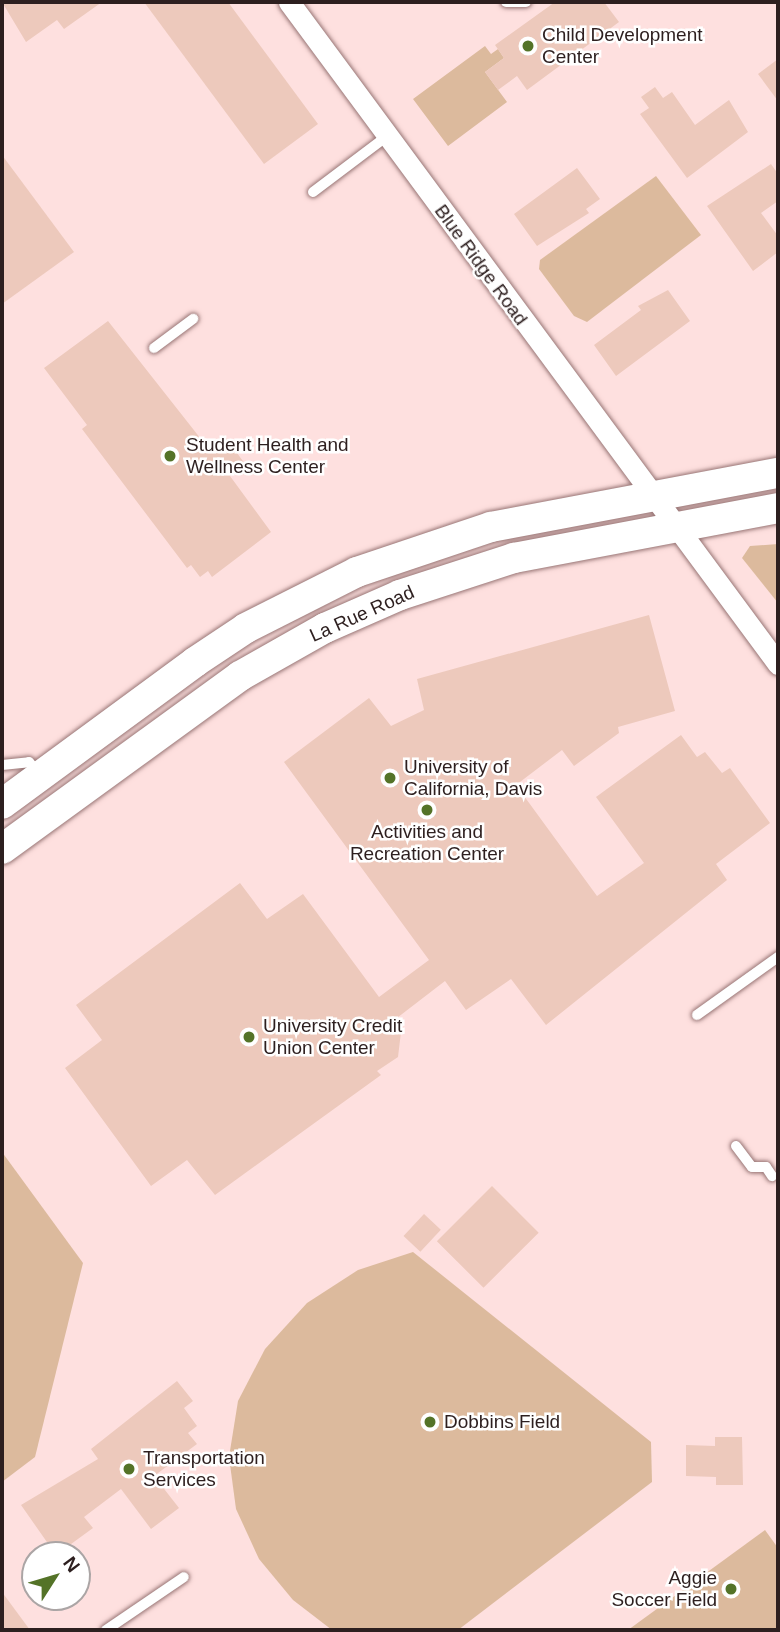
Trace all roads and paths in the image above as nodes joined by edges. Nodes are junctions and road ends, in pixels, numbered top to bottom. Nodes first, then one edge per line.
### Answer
1 (289, 2) edge
2 (506, 2) edge
3 (526, 2) edge
4 (387, 136) junction
5 (313, 192) dead end
6 (193, 319) dead end
7 (154, 348) dead end
8 (778, 473) edge
9 (656, 497) junction
10 (778, 508) edge
11 (678, 525) junction
12 (778, 664) edge
13 (2, 765) edge
14 (41, 776) junction
15 (2, 804) edge
16 (2, 849) edge
17 (778, 957) edge
18 (697, 1015) dead end
19 (736, 1146) dead end
20 (772, 1176) dead end
21 (184, 1577) dead end
22 (106, 1630) edge

1 - 4 street, Blue Ridge Road
2 - 3 lane
4 - 5 lane
4 - 9 street, Blue Ridge Road
6 - 7 lane
8 - 9 main road, La Rue Road
9 - 11 street, Blue Ridge Road
9 - 14 main road, La Rue Road
10 - 11 main road, La Rue Road
11 - 12 street, Blue Ridge Road
11 - 16 main road, La Rue Road
13 - 14 lane
14 - 15 main road, La Rue Road
17 - 18 lane
19 - 20 lane
21 - 22 lane

